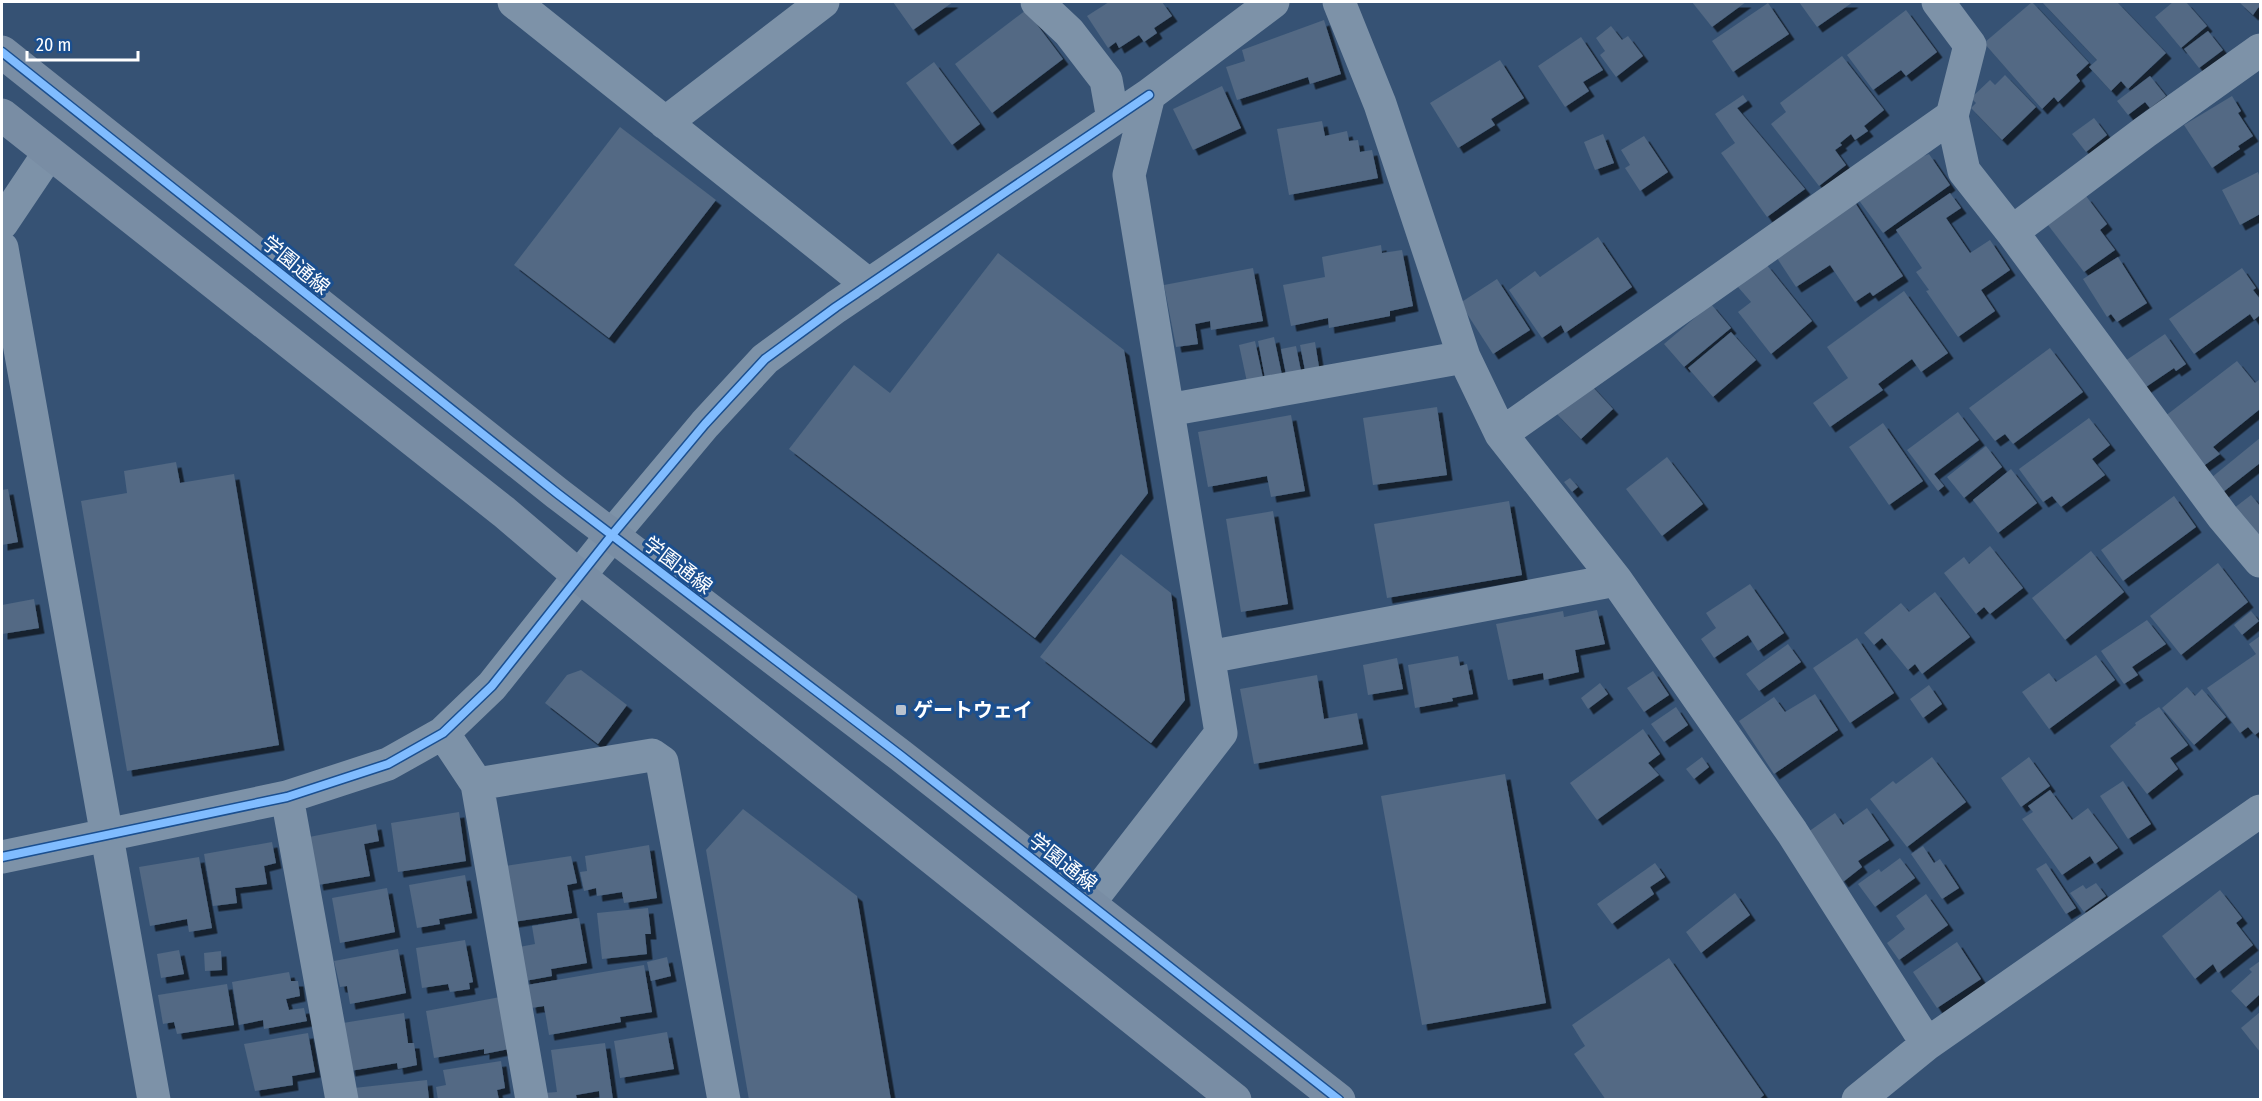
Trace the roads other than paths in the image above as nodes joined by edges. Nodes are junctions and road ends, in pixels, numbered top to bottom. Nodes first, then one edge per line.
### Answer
1 (514, 2) edge
2 (823, 2) edge
3 (1037, 2) edge
4 (1273, 2) edge
5 (1340, 2) edge
6 (1938, 2) edge
7 (2260, 50) edge
8 (2, 52) edge
9 (1149, 95) junction
10 (2, 115) edge
11 (1952, 116) junction
12 (1113, 119) junction
13 (665, 123) junction
14 (50, 153) junction
15 (2, 223) edge
16 (2012, 232) junction
17 (2, 248) edge
18 (869, 285) junction
19 (1464, 357) junction
20 (1168, 410) junction
21 (1501, 434) junction
22 (612, 536) junction
23 (2260, 561) edge
24 (579, 576) junction
25 (1616, 580) junction
26 (1209, 657) junction
27 (443, 733) junction
28 (477, 784) junction
29 (287, 797) junction
30 (2260, 811) edge
31 (107, 835) junction
32 (2, 857) edge
33 (1089, 903) junction
34 (1927, 1044) junction
35 (154, 1100) edge
36 (342, 1100) edge
37 (532, 1100) edge
38 (724, 1100) edge
39 (1235, 1100) edge
40 (1339, 1100) edge
41 (1858, 1100) edge

1 - 13 street
2 - 13 street
3 - 12 street
4 - 9 street
5 - 19 street
6 - 11 street
7 - 16 street
8 - 22 street, 学園通線
9 - 12 street
9 - 20 street
10 - 14 street
11 - 16 street
11 - 21 street
12 - 18 street
13 - 18 street
14 - 15 street
14 - 24 street
16 - 23 street
17 - 31 street
18 - 22 street
19 - 20 street
19 - 21 street
20 - 26 street
21 - 25 street
22 - 24 street
22 - 33 street, 学園通線
24 - 27 street
24 - 39 street
25 - 26 street
25 - 34 street
26 - 33 street
27 - 28 street
27 - 29 street
28 - 37 street
28 - 38 street
29 - 31 street
29 - 36 street
30 - 34 street
31 - 32 street
31 - 35 street
33 - 40 street, 学園通線
34 - 41 street

